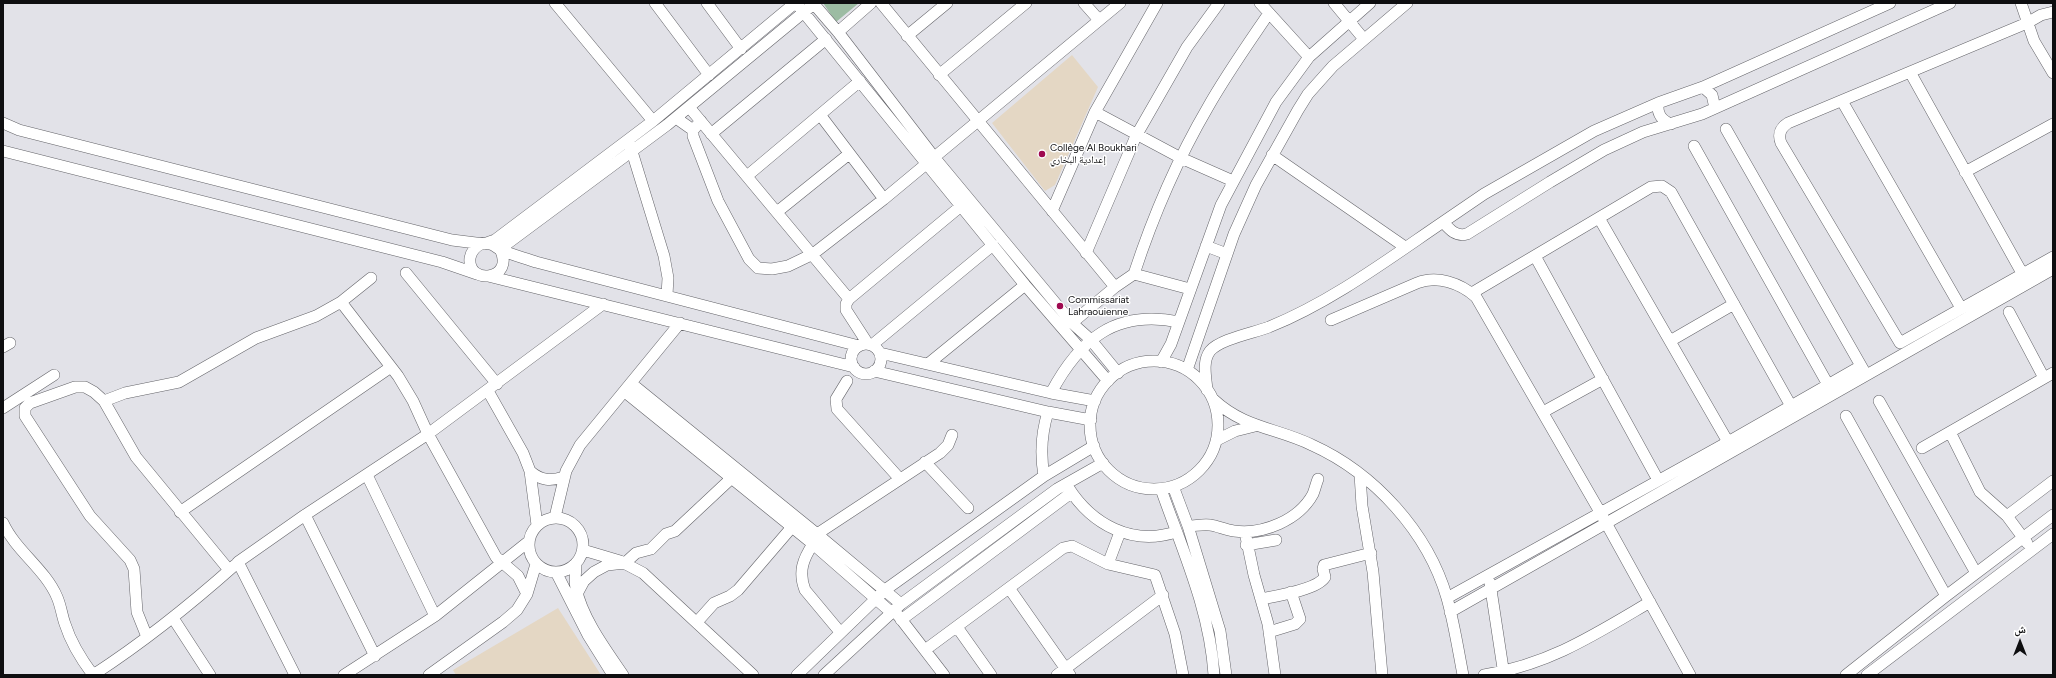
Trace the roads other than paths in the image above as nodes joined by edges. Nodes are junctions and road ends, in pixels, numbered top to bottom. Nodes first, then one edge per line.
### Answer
1 (555, 3) edge
2 (655, 3) edge
3 (707, 3) edge
4 (796, 3) edge
5 (814, 3) edge
6 (871, 3) edge
7 (881, 3) edge
8 (947, 3) edge
9 (1026, 3) edge
10 (1084, 3) edge
11 (1120, 3) edge
12 (1157, 3) edge
13 (1219, 3) edge
14 (1260, 3) edge
15 (1334, 3) edge
16 (1370, 3) edge
17 (1407, 3) edge
18 (1890, 3) edge
19 (1950, 3) edge
20 (2020, 3) edge
21 (804, 12) junction
22 (2053, 12) edge
23 (1269, 13) junction
24 (1099, 20) junction
25 (1349, 20) junction
26 (2027, 23) junction
27 (838, 32) junction
28 (907, 36) junction
29 (1364, 38) junction
30 (826, 39) junction
31 (740, 49) junction
32 (1309, 57) junction
33 (1910, 72) junction
34 (2053, 73) edge
35 (709, 75) junction
36 (939, 75) junction
37 (860, 81) junction
38 (1703, 87) junction
39 (1842, 101) junction
40 (1658, 103) junction
41 (689, 107) junction
42 (1716, 108) junction
43 (1095, 112) junction
44 (821, 116) junction
45 (676, 118) junction
46 (653, 121) junction
47 (701, 121) junction
48 (978, 122) junction
49 (3, 123) edge
50 (1671, 124) junction
51 (2053, 124) edge
52 (1726, 129) dead end
53 (693, 130) junction
54 (711, 134) junction
55 (1136, 136) junction
56 (628, 140) junction
57 (1694, 146) dead end
58 (3, 151) edge
59 (632, 151) junction
60 (849, 154) junction
61 (1272, 155) junction
62 (1181, 158) junction
63 (930, 160) junction
64 (1965, 172) junction
65 (747, 176) junction
66 (1233, 181) junction
67 (884, 199) junction
68 (961, 206) junction
69 (1052, 211) junction
70 (777, 212) junction
71 (1599, 218) junction
72 (1443, 222) junction
73 (484, 244) junction
74 (993, 245) junction
75 (1206, 246) junction
76 (1405, 247) junction
77 (500, 250) junction
78 (1086, 253) junction
79 (813, 254) junction
80 (1227, 254) junction
81 (1535, 256) junction
82 (2053, 256) edge
83 (2053, 269) edge
84 (406, 273) dead end
85 (2022, 273) junction
86 (1134, 274) junction
87 (483, 275) junction
88 (371, 278) dead end
89 (1025, 286) junction
90 (1115, 287) junction
91 (1190, 289) junction
92 (1472, 293) junction
93 (666, 295) junction
94 (849, 299) junction
95 (340, 302) junction
96 (603, 304) junction
97 (1734, 304) junction
98 (1961, 308) junction
99 (2009, 312) dead end
100 (1331, 320) dead end
101 (1072, 322) junction
102 (1178, 322) junction
103 (680, 323) junction
104 (1091, 340) junction
105 (1670, 341) junction
106 (866, 345) junction
107 (1081, 348) junction
108 (880, 353) junction
109 (1161, 362) junction
110 (928, 364) junction
111 (391, 367) junction
112 (854, 367) junction
113 (1187, 370) junction
114 (1863, 370) junction
115 (874, 371) junction
116 (1118, 373) junction
117 (54, 375) dead end
118 (2049, 375) edge
119 (1602, 379) junction
120 (847, 381) dead end
121 (1108, 381) junction
122 (497, 384) junction
123 (629, 388) junction
124 (1831, 389) junction
125 (1208, 390) junction
126 (488, 391) junction
127 (1051, 393) junction
128 (1213, 400) junction
129 (104, 401) junction
130 (1095, 401) junction
131 (1879, 401) dead end
132 (1791, 406) junction
133 (3, 408) edge
134 (1048, 412) junction
135 (1543, 412) junction
136 (1846, 416) dead end
137 (1090, 420) junction
138 (1255, 426) junction
139 (1950, 432) junction
140 (428, 434) junction
141 (952, 435) dead end
142 (1217, 440) junction
143 (1728, 442) junction
144 (1094, 446) junction
145 (1922, 448) dead end
146 (926, 462) junction
147 (1102, 463) junction
148 (530, 472) junction
149 (735, 474) junction
150 (1360, 474) junction
151 (367, 475) junction
152 (1044, 476) junction
153 (564, 477) junction
154 (899, 478) junction
155 (1318, 479) dead end
156 (1658, 480) junction
157 (2053, 481) edge
158 (1173, 486) junction
159 (1068, 488) junction
160 (1161, 488) junction
161 (968, 508) dead end
162 (180, 512) junction
163 (1600, 512) junction
164 (305, 515) junction
165 (2053, 515) edge
166 (2007, 516) junction
167 (555, 517) junction
168 (3, 523) edge
169 (1607, 523) junction
170 (537, 525) junction
171 (1188, 526) junction
172 (792, 527) junction
173 (1120, 532) junction
174 (1176, 532) junction
175 (1245, 532) junction
176 (2053, 534) edge
177 (2023, 538) junction
178 (815, 539) junction
179 (1276, 540) dead end
180 (528, 542) junction
181 (1246, 546) junction
182 (583, 550) junction
183 (2032, 550) junction
184 (1371, 553) junction
185 (238, 562) junction
186 (502, 563) junction
187 (625, 563) junction
188 (536, 564) junction
189 (576, 564) junction
190 (1108, 564) junction
191 (229, 570) junction
192 (556, 572) junction
193 (1976, 573) junction
194 (1488, 575) junction
195 (1009, 588) junction
196 (1490, 589) junction
197 (885, 590) junction
198 (1292, 592) junction
199 (527, 594) junction
200 (577, 594) junction
201 (1163, 595) junction
202 (1946, 596) junction
203 (876, 598) junction
204 (1447, 598) junction
205 (1261, 599) junction
206 (1650, 602) junction
207 (896, 609) junction
208 (1450, 612) junction
209 (435, 616) junction
210 (173, 618) junction
211 (901, 620) junction
212 (697, 622) junction
213 (956, 627) junction
214 (840, 632) junction
215 (1269, 632) junction
216 (148, 637) junction
217 (926, 650) junction
218 (375, 656) junction
219 (1064, 673) edge
220 (1504, 673) edge
221 (93, 675) edge
222 (210, 675) edge
223 (295, 675) edge
224 (344, 675) edge
225 (429, 675) edge
226 (613, 675) edge
227 (623, 675) edge
228 (753, 675) edge
229 (797, 675) edge
230 (824, 675) edge
231 (944, 675) edge
232 (991, 675) edge
233 (1183, 675) edge
234 (1214, 675) edge
235 (1226, 675) edge
236 (1275, 675) edge
237 (1382, 675) edge
238 (1463, 675) edge
239 (1484, 675) edge
240 (1690, 675) edge
241 (1846, 675) edge
242 (1868, 675) edge

1 - 46 street
2 - 35 street
3 - 31 street
4 - 21 street
4 - 31 street
5 - 21 street
5 - 27 street
6 - 27 street
7 - 28 street
8 - 28 street
9 - 36 street
10 - 24 street
11 - 24 street
12 - 43 street
13 - 55 street
14 - 23 street
15 - 25 street
16 - 25 street
17 - 29 street
18 - 38 street
19 - 42 street
20 - 26 street
21 - 30 street
21 - 41 street
22 - 26 street
23 - 32 street
23 - 62 street
24 - 48 street
25 - 29 street
25 - 32 street
26 - 33 street
26 - 34 street
27 - 63 street
28 - 36 street
29 - 61 street
30 - 37 street
30 - 54 street
31 - 35 street
32 - 66 street
33 - 39 street
33 - 64 street
35 - 46 street
36 - 48 street
37 - 44 street
37 - 63 street
38 - 40 street
38 - 42 street
39 - 98 street
39 - 98 street
40 - 50 street
40 - 72 street
41 - 45 street
41 - 47 street
42 - 50 street
43 - 55 street
43 - 69 street
44 - 60 street
44 - 65 street
45 - 53 street
45 - 59 street
46 - 56 street
47 - 53 street
47 - 54 street
48 - 63 street
48 - 69 street
49 - 73 street
50 - 72 street
51 - 64 street
52 - 114 street
53 - 79 street
54 - 65 street
55 - 62 street
55 - 78 street
56 - 59 street
56 - 73 street
57 - 124 street
58 - 87 street
59 - 77 street
59 - 93 street
60 - 67 street
60 - 70 street
61 - 76 street
61 - 80 street
62 - 66 street
62 - 86 street
63 - 67 street
63 - 68 street
63 - 101 street
64 - 85 street
65 - 70 street
66 - 75 street
67 - 79 street
68 - 74 street
68 - 94 street
69 - 78 street
70 - 79 street
71 - 81 street
71 - 97 street
71 - 105 street
72 - 76 street
73 - 77 street
73 - 87 street
74 - 89 street
74 - 106 street
75 - 80 street
75 - 91 street
76 - 125 street
77 - 87 street
77 - 93 street
78 - 90 street
79 - 94 street
80 - 113 street
81 - 92 street
81 - 119 street
82 - 85 street
83 - 114 street
84 - 122 street
85 - 98 street
86 - 90 street
86 - 91 street
87 - 96 street
88 - 95 street
89 - 107 street
89 - 110 street
90 - 101 street
91 - 102 street
92 - 100 street
92 - 135 street
93 - 106 street
94 - 106 street
95 - 111 street
95 - 129 street
96 - 103 street
96 - 122 street
97 - 105 street
97 - 132 street
99 - 118 street
101 - 104 street
102 - 104 street
102 - 109 street
103 - 112 street
103 - 123 street
104 - 107 street
104 - 116 street
105 - 143 street
106 - 108 street
106 - 112 street
107 - 121 street
107 - 127 street
108 - 110 street
108 - 115 street
109 - 113 street
109 - 116 street
110 - 127 street
111 - 140 street
111 - 162 street
112 - 115 street
113 - 125 street
114 - 124 street
115 - 134 street
116 - 121 street
117 - 133 street
118 - 139 street
119 - 135 street
119 - 156 street
120 - 154 street
121 - 130 street
122 - 126 street
123 - 149 street
123 - 153 street
124 - 132 street
124 - 169 street
125 - 128 street
126 - 140 street
126 - 148 street
127 - 130 street
128 - 138 street
128 - 142 street
129 - 162 street
129 - 216 street
130 - 137 street
131 - 193 street
132 - 143 street
134 - 137 street
134 - 152 street
135 - 163 street
136 - 202 street
137 - 144 street
138 - 142 street
138 - 150 street
139 - 145 street
139 - 166 street
140 - 151 street
140 - 186 street
141 - 146 street
142 - 158 street
143 - 156 street
144 - 147 street
144 - 152 street
146 - 154 street
146 - 161 street
147 - 159 street
147 - 160 street
148 - 153 street
148 - 170 street
149 - 172 street
149 - 178 street
149 - 187 street
150 - 184 street
150 - 204 street
151 - 164 street
151 - 209 street
152 - 197 street
153 - 167 street
154 - 178 street
155 - 175 street
156 - 163 street
157 - 166 street
158 - 160 street
158 - 171 street
159 - 173 street
159 - 207 street
159 - 211 street
160 - 174 street
162 - 191 street
163 - 169 street
163 - 194 street
164 - 185 street
164 - 218 street
165 - 177 street
166 - 177 street
167 - 170 street
167 - 182 street
168 - 221 street
169 - 196 street
169 - 206 street
170 - 180 street
171 - 175 street
171 - 235 street
172 - 178 street
172 - 212 street
173 - 174 street
173 - 190 street
174 - 234 street
175 - 181 street
176 - 183 street
177 - 183 street
177 - 193 street
178 - 197 street
178 - 203 street
178 - 214 street
179 - 181 street
180 - 186 street
180 - 188 street
181 - 205 street
182 - 187 street
182 - 189 street
183 - 242 street
184 - 198 street
184 - 237 street
185 - 191 street
185 - 223 street
186 - 199 street
186 - 209 street
187 - 200 street
187 - 212 street
188 - 192 street
188 - 199 street
189 - 192 street
189 - 200 street
190 - 195 street
190 - 201 street
191 - 210 street
192 - 226 street
193 - 202 street
194 - 196 street
194 - 204 street
195 - 213 street
195 - 219 street
196 - 208 street
196 - 220 street
197 - 203 street
197 - 207 street
198 - 205 street
198 - 215 street
199 - 225 street
200 - 227 street
201 - 219 street
201 - 233 street
202 - 241 street
203 - 207 street
203 - 214 street
204 - 208 street
205 - 215 street
206 - 220 street
206 - 240 street
207 - 211 street
207 - 230 street
208 - 238 street
209 - 218 street
210 - 216 street
210 - 222 street
211 - 217 street
212 - 228 street
213 - 217 street
213 - 232 street
214 - 229 street
215 - 236 street
216 - 221 street
217 - 231 street
218 - 224 street
220 - 239 street

